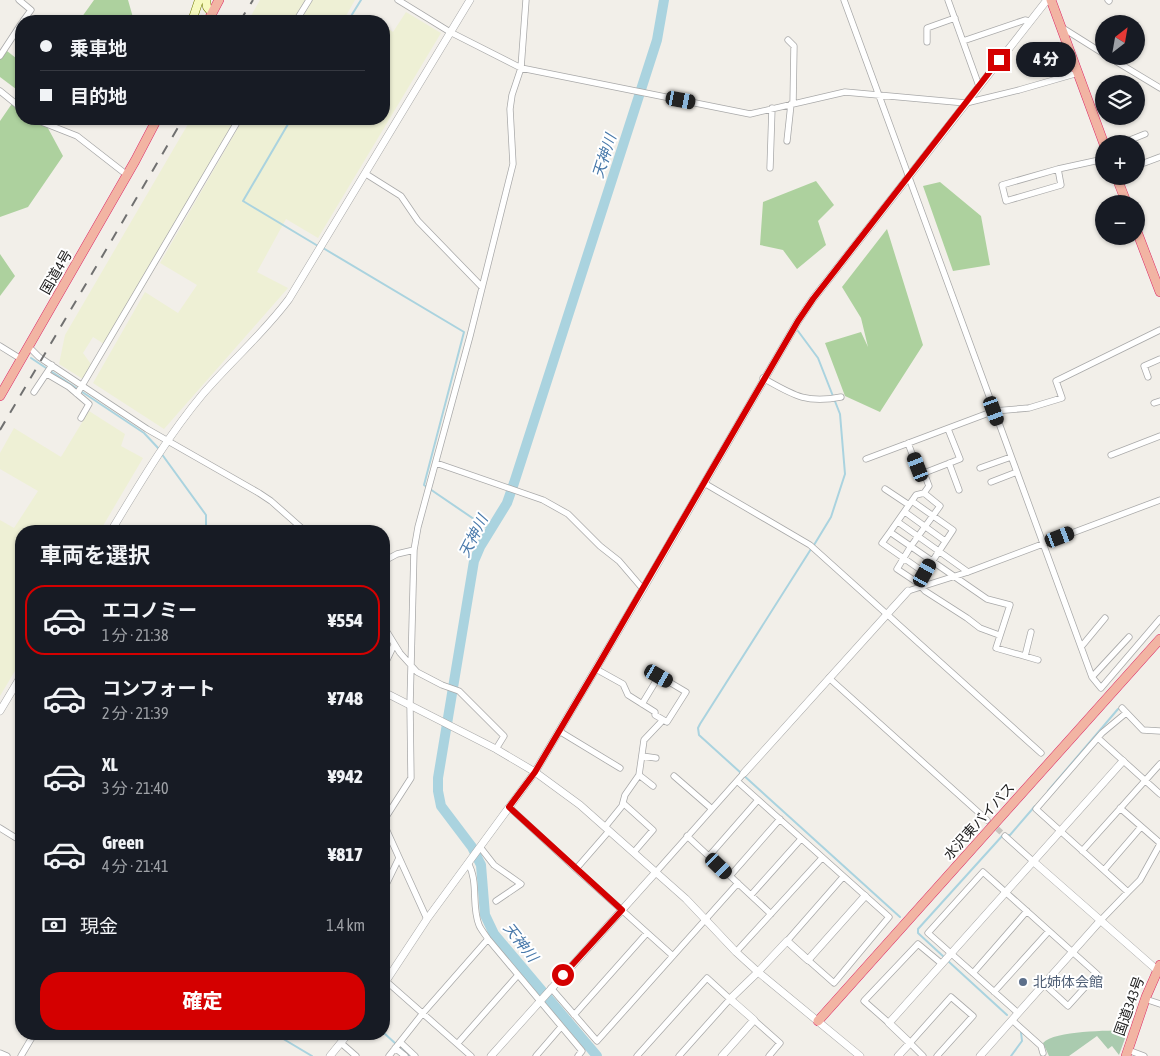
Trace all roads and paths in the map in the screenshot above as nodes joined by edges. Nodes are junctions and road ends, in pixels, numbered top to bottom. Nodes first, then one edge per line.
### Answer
1 (19, 0) edge
2 (199, 0) edge
3 (206, 0) edge
4 (219, 0) edge
5 (309, 0) edge
6 (398, 0) edge
7 (470, 0) edge
8 (526, 0) edge
9 (844, 0) edge
10 (949, 0) edge
11 (1047, 0) edge
12 (1051, 0) edge
13 (27, 15) edge
14 (194, 15) edge
15 (209, 15) edge
16 (211, 15) edge
17 (300, 15) edge
18 (954, 18) junction
19 (1029, 21) junction
20 (1061, 27) junction
21 (450, 32) junction
22 (15, 34) edge
23 (788, 40) dead end
24 (963, 41) junction
25 (927, 42) dead end
26 (1095, 48) edge
27 (0, 56) edge
28 (1122, 65) edge
29 (521, 68) junction
30 (1078, 73) junction
31 (979, 86) junction
32 (1160, 88) edge
33 (0, 91) edge
34 (878, 94) junction
35 (15, 103) edge
36 (966, 103) junction
37 (792, 104) junction
38 (772, 108) junction
39 (49, 125) edge
40 (150, 125) edge
41 (154, 125) edge
42 (235, 125) edge
43 (1101, 135) edge
44 (787, 141) dead end
45 (1160, 157) edge
46 (1095, 160) edge
47 (135, 161) junction
48 (1145, 163) edge
49 (770, 168) dead end
50 (1058, 169) junction
51 (366, 174) junction
52 (127, 175) junction
53 (908, 176) junction
54 (1142, 245) edge
55 (482, 287) junction
56 (1160, 292) edge
57 (1160, 330) edge
58 (0, 346) edge
59 (28, 346) junction
60 (21, 359) junction
61 (1160, 359) edge
62 (49, 370) junction
63 (1148, 377) dead end
64 (764, 378) junction
65 (80, 389) junction
66 (34, 392) dead end
67 (0, 396) edge
68 (840, 397) dead end
69 (994, 411) junction
70 (81, 418) dead end
71 (948, 429) junction
72 (1160, 436) edge
73 (167, 441) junction
74 (908, 444) junction
75 (1110, 455) dead end
76 (1011, 457) junction
77 (866, 459) dead end
78 (436, 463) junction
79 (949, 463) junction
80 (980, 468) dead end
81 (1017, 472) junction
82 (924, 473) junction
83 (991, 482) dead end
84 (704, 483) junction
85 (885, 489) dead end
86 (959, 490) dead end
87 (924, 493) junction
88 (1160, 500) edge
89 (910, 503) junction
90 (905, 512) junction
91 (932, 516) junction
92 (898, 522) junction
93 (115, 525) edge
94 (298, 525) edge
95 (925, 526) junction
96 (890, 532) junction
97 (918, 536) junction
98 (945, 541) junction
99 (1043, 544) junction
100 (911, 546) junction
101 (414, 550) junction
102 (939, 550) junction
103 (390, 558) edge
104 (904, 558) junction
105 (932, 560) junction
106 (968, 572) junction
107 (925, 573) junction
108 (953, 577) junction
109 (919, 585) junction
110 (643, 589) junction
111 (908, 592) joint
112 (887, 614) junction
113 (1105, 618) dead end
114 (1160, 619) edge
115 (1031, 632) dead end
116 (999, 635) junction
117 (390, 638) edge
118 (1129, 638) dead end
119 (1160, 639) edge
120 (394, 645) junction
121 (1081, 646) junction
122 (390, 653) edge
123 (1025, 656) junction
124 (1038, 660) dead end
125 (411, 667) junction
126 (596, 669) junction
127 (1092, 677) junction
128 (829, 678) junction
129 (15, 686) edge
130 (390, 695) edge
131 (642, 704) junction
132 (410, 705) junction
133 (1122, 708) dead end
134 (0, 710) edge
135 (1126, 713) junction
136 (663, 720) junction
137 (559, 731) junction
138 (1160, 731) edge
139 (1098, 738) junction
140 (496, 749) junction
141 (1041, 752) dead end
142 (642, 756) junction
143 (656, 758) dead end
144 (1123, 761) junction
145 (1160, 764) edge
146 (620, 768) dead end
147 (535, 772) junction
148 (639, 775) junction
149 (674, 776) dead end
150 (740, 777) junction
151 (1145, 780) junction
152 (653, 786) dead end
153 (1160, 794) edge
154 (758, 800) junction
155 (623, 803) junction
156 (509, 807) junction
157 (712, 808) junction
158 (1120, 808) junction
159 (390, 811) edge
160 (780, 820) junction
161 (987, 820) tunnel mouth
162 (1141, 827) junction
163 (0, 828) edge
164 (607, 829) junction
165 (1060, 832) junction
166 (390, 835) edge
167 (688, 836) junction
168 (1005, 836) tunnel mouth
169 (15, 837) edge
170 (801, 838) junction
171 (1160, 844) edge
172 (480, 847) junction
173 (1082, 851) junction
174 (634, 852) junction
175 (709, 856) junction
176 (399, 858) junction
177 (822, 858) junction
178 (1034, 862) junction
179 (468, 863) junction
180 (576, 869) junction
181 (1104, 870) junction
182 (656, 872) junction
183 (730, 876) junction
184 (390, 877) edge
185 (843, 877) junction
186 (738, 883) junction
187 (1006, 892) junction
188 (1128, 892) junction
189 (750, 895) junction
190 (865, 896) junction
191 (496, 901) dead end
192 (622, 910) junction
193 (1028, 912) junction
194 (772, 914) junction
195 (427, 919) junction
196 (706, 919) junction
197 (1100, 921) junction
198 (1049, 931) junction
199 (647, 933) junction
200 (488, 939) junction
201 (787, 941) junction
202 (736, 952) junction
203 (1072, 952) junction
204 (951, 954) junction
205 (673, 956) junction
206 (808, 960) junction
207 (942, 964) junction
208 (1158, 968) edge
209 (758, 972) junction
210 (973, 973) junction
211 (390, 974) edge
212 (518, 975) junction
213 (1044, 984) junction
214 (390, 986) edge
215 (1155, 986) edge
216 (551, 988) junction
217 (994, 992) junction
218 (730, 998) junction
219 (1145, 999) junction
220 (540, 1001) junction
221 (1160, 1004) edge
222 (422, 1013) junction
223 (1018, 1013) junction
224 (574, 1015) junction
225 (754, 1020) junction
226 (1012, 1020) junction
227 (818, 1021) junction
228 (889, 1023) junction
229 (561, 1027) junction
230 (30, 1040) edge
231 (343, 1040) edge
232 (400, 1042) junction
233 (341, 1043) junction
234 (458, 1043) junction
235 (910, 1043) junction
236 (395, 1048) junction
237 (0, 1052) edge
238 (1043, 1053) dead end
239 (1127, 1053) edge
240 (8, 1056) edge
241 (21, 1056) edge
242 (330, 1056) edge
243 (356, 1056) edge
244 (389, 1056) edge
245 (405, 1056) edge
246 (415, 1056) edge
247 (472, 1056) edge
248 (491, 1056) edge
249 (536, 1056) edge
250 (578, 1056) edge
251 (637, 1056) edge
252 (679, 1056) edge
253 (722, 1056) edge
254 (769, 1056) edge
255 (860, 1056) edge
256 (898, 1056) edge
257 (923, 1056) edge
258 (937, 1056) edge
259 (980, 1056) edge
260 (1144, 1056) edge

1 - 13 street
2 - 14 main road
3 - 15 main road
4 - 16 highway
5 - 17 street
6 - 21 street
7 - 21 street
8 - 29 street
9 - 34 street
10 - 18 street
11 - 19 street
12 - 20 highway
18 - 24 street
18 - 25 street
19 - 24 street
19 - 31 street
20 - 26 street
20 - 30 highway
21 - 29 street
21 - 51 street
22 - 27 street
23 - 37 street
24 - 31 street
28 - 32 street
29 - 38 street
29 - 55 street
30 - 36 street
30 - 43 highway
31 - 36 street
33 - 35 street
34 - 36 street
34 - 37 street
34 - 53 street
36 - 53 street
37 - 38 street
37 - 44 street
38 - 49 street
39 - 52 street
40 - 47 main road
41 - 47 highway, 国道4号
42 - 65 street
45 - 48 street
46 - 50 street
47 - 52 highway, 国道4号
50 - 50 street
51 - 55 street
51 - 73 street
52 - 59 highway, 国道4号
53 - 64 street
53 - 69 street
54 - 56 highway
55 - 78 street
57 - 69 street
58 - 60 street
59 - 60 highway, 国道4号
59 - 62 street
60 - 67 highway, 国道4号
61 - 63 street
62 - 65 street
62 - 65 street
62 - 66 street
64 - 68 street
64 - 84 street
65 - 70 street
65 - 73 street
69 - 71 street
69 - 76 street
71 - 74 street
71 - 79 street
72 - 75 street
73 - 93 street
73 - 94 street
74 - 77 street
74 - 82 street
76 - 80 street
76 - 81 street
78 - 101 street
78 - 110 street
79 - 82 street
79 - 86 street
81 - 83 street
81 - 99 street
82 - 87 street
84 - 110 street
84 - 112 street
85 - 89 street
87 - 89 street
87 - 91 street
88 - 99 street
89 - 90 street
89 - 91 street
90 - 92 street
90 - 95 street
91 - 95 street
91 - 98 street
92 - 96 street
92 - 97 street
95 - 97 street
95 - 98 street
96 - 100 street
96 - 104 street
97 - 100 street
97 - 102 street
98 - 102 street
99 - 106 street
99 - 121 street
100 - 104 street
100 - 105 street
101 - 103 street
101 - 125 street
102 - 105 street
102 - 106 street
104 - 107 street
104 - 109 street
105 - 107 street
105 - 108 street
106 - 108 street
107 - 109 street
108 - 109 street
108 - 116 street
109 - 111 street
109 - 116 street
110 - 126 street
111 - 112 street
112 - 128 street
112 - 141 street
113 - 121 street
114 - 127 street
115 - 123 street
116 - 123 street
117 - 120 street
118 - 127 street
119 - 227 highway, 水沢東バイパス
120 - 122 street
120 - 125 street
121 - 127 street
123 - 124 street
125 - 132 street
125 - 140 street
126 - 131 street
126 - 137 street
128 - 150 street
128 - 161 street
129 - 134 street
130 - 132 street
131 - 136 street
131 - 136 street
132 - 140 street
132 - 159 street
133 - 135 street
135 - 138 street
135 - 139 street
136 - 142 street
137 - 146 street
137 - 147 street
139 - 144 street
139 - 165 street
140 - 147 street
142 - 143 street
142 - 148 street
144 - 151 street
144 - 165 street
145 - 151 street
147 - 156 street
147 - 164 street
148 - 152 street
148 - 155 street
149 - 157 street
150 - 154 street
150 - 157 street
151 - 153 street
151 - 158 street
154 - 160 street
154 - 175 street
155 - 164 street
155 - 174 street
156 - 172 street
156 - 180 street
157 - 167 street
158 - 162 street
158 - 173 street
160 - 170 street
160 - 183 street
162 - 171 street
162 - 181 street
163 - 169 street
164 - 174 street
164 - 180 street
165 - 173 street
165 - 178 street
166 - 176 street
167 - 175 street
167 - 182 street
168 - 178 street
170 - 177 street
170 - 189 street
171 - 188 street
172 - 179 street
172 - 191 street
173 - 181 street
174 - 182 street
175 - 183 street
176 - 184 street
176 - 195 street
177 - 185 street
177 - 194 street
178 - 187 street
178 - 197 street
179 - 195 street
179 - 200 street
180 - 192 street
181 - 188 street
182 - 192 street
182 - 196 street
183 - 186 street
185 - 190 street
185 - 201 street
186 - 189 street
186 - 196 street
187 - 193 street
187 - 204 street
187 - 204 street
188 - 197 street
189 - 194 street
190 - 206 street
190 - 206 street
192 - 199 street
192 - 216 street
193 - 198 street
193 - 210 street
194 - 202 street
195 - 211 street
196 - 202 street
196 - 205 street
197 - 203 street
197 - 208 street
198 - 203 street
198 - 217 street
199 - 205 street
199 - 224 street
200 - 212 street
200 - 222 street
201 - 206 street
201 - 209 street
202 - 209 street
203 - 213 street
203 - 213 street
204 - 207 street
204 - 210 street
205 - 224 street
207 - 228 street
207 - 228 street
208 - 215 highway, 国道343号
209 - 218 street
209 - 227 street
210 - 217 street
212 - 220 street
212 - 234 street
213 - 223 street
214 - 222 street
215 - 219 highway, 国道343号
216 - 220 street
216 - 224 street
217 - 223 street
218 - 225 street
218 - 251 street
218 - 252 street
219 - 221 street
219 - 239 highway, 国道343号
220 - 229 street
220 - 248 street
222 - 232 street
222 - 234 street
223 - 226 street
225 - 253 street
225 - 254 street
226 - 238 street
226 - 259 street
227 - 255 street
228 - 235 street
229 - 249 street
229 - 250 street
230 - 241 street
231 - 233 street
232 - 236 street
232 - 246 street
233 - 242 street
233 - 243 street
234 - 247 street
235 - 256 street
235 - 257 street
235 - 258 street
236 - 244 street
236 - 245 street
237 - 240 street
239 - 260 street

